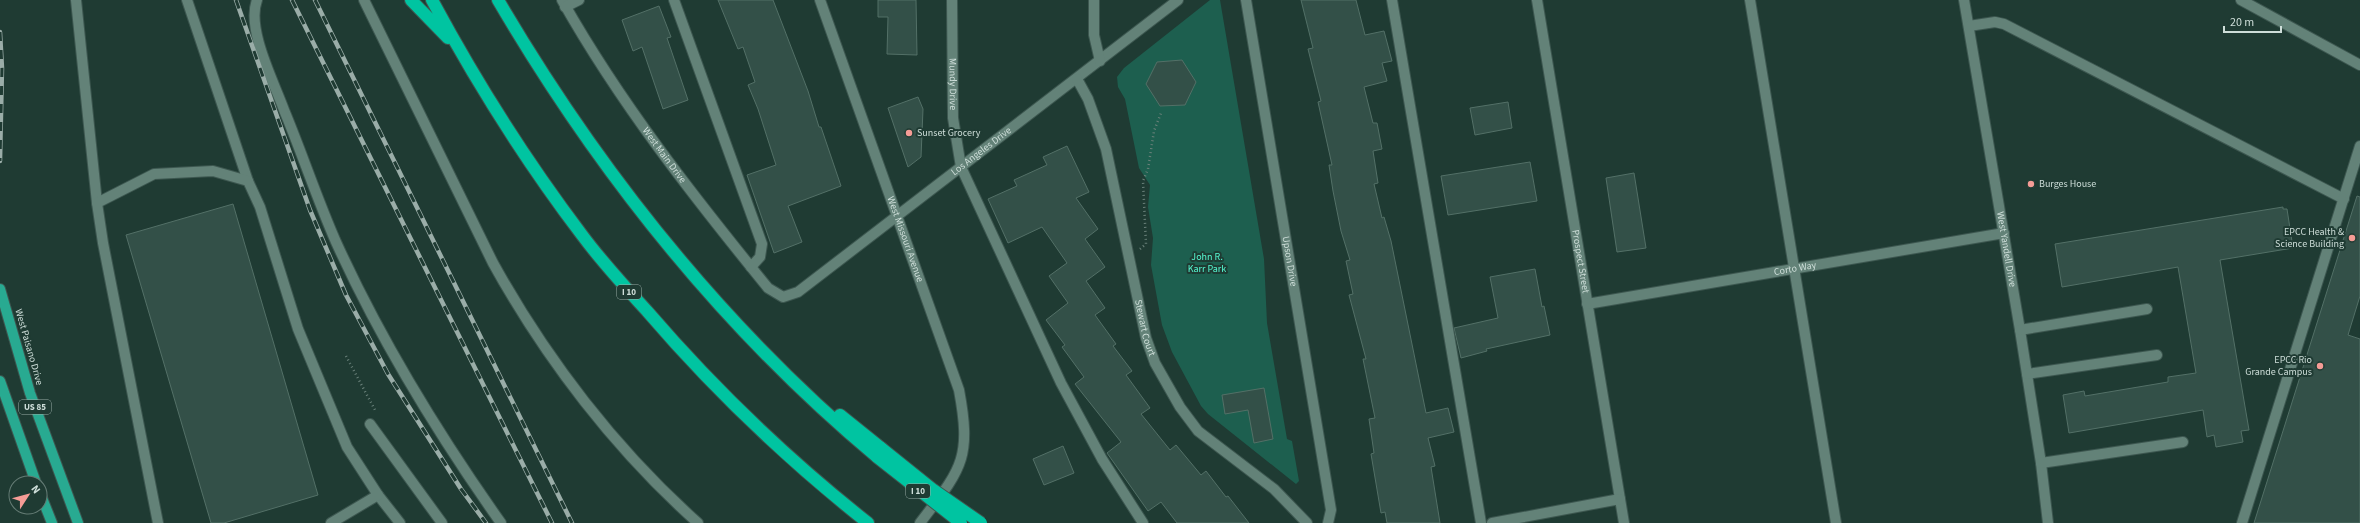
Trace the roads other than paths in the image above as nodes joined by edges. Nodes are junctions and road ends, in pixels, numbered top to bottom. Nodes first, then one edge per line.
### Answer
1 (76, 0) edge
2 (187, 0) edge
3 (257, 0) edge
4 (364, 0) edge
5 (411, 0) edge
6 (432, 0) edge
7 (498, 0) edge
8 (502, 0) edge
9 (579, 0) edge
10 (674, 0) edge
11 (820, 0) edge
12 (952, 0) edge
13 (1094, 0) edge
14 (1178, 0) edge
15 (1246, 0) edge
16 (1392, 0) edge
17 (1537, 0) edge
18 (1750, 0) edge
19 (1964, 0) edge
20 (2241, 0) edge
21 (564, 3) edge
22 (507, 15) junction
23 (1969, 26) junction
24 (458, 48) junction
25 (1100, 61) junction
26 (2360, 65) edge
27 (1077, 79) junction
28 (2360, 146) edge
29 (960, 167) junction
30 (248, 181) junction
31 (2344, 199) junction
32 (97, 204) junction
33 (897, 215) junction
34 (2004, 233) junction
35 (751, 267) junction
36 (1795, 270) junction
37 (0, 289) edge
38 (783, 297) joint
39 (1587, 304) junction
40 (2147, 309) dead end
41 (2020, 330) junction
42 (2158, 355) dead end
43 (2027, 374) junction
44 (0, 381) edge
45 (370, 424) dead end
46 (2183, 442) dead end
47 (879, 453) junction
48 (2041, 463) junction
49 (33, 475) edge
50 (378, 495) junction
51 (1620, 499) junction
52 (2046, 500) junction
53 (48, 513) edge
54 (52, 523) edge
55 (78, 523) edge
56 (158, 523) edge
57 (330, 523) edge
58 (400, 523) edge
59 (442, 523) edge
60 (501, 523) edge
61 (698, 523) edge
62 (868, 523) edge
63 (920, 523) edge
64 (961, 523) edge
65 (981, 523) edge
66 (1143, 523) edge
67 (1307, 523) edge
68 (1328, 523) edge
69 (1481, 523) edge
70 (1492, 523) edge
71 (1624, 523) edge
72 (1836, 523) edge
73 (2048, 523) edge
74 (2054, 523) edge
75 (2242, 523) edge

1 - 32 street
2 - 30 street
3 - 60 street
4 - 61 street
5 - 24 highway
6 - 24 highway, I 10
7 - 22 highway, I 10
8 - 22 highway
9 - 21 street
10 - 35 street
11 - 33 street, West Missouri Avenue
12 - 29 street, Mundy Drive
13 - 25 street
14 - 25 street, Los Angeles Drive
15 - 68 street, Upson Drive
16 - 69 street
17 - 39 street, Prospect Street
18 - 36 street
19 - 23 street, West Yandell Drive
20 - 26 street
21 - 35 street, West Main Drive
22 - 47 highway, I 10
23 - 31 street
23 - 34 street, West Yandell Drive
24 - 62 highway, I 10
25 - 27 street, Los Angeles Drive
27 - 29 street, Los Angeles Drive
27 - 67 street, Stewart Court
28 - 31 street
29 - 33 street, Los Angeles Drive
29 - 66 street, Mundy Drive
30 - 32 street
30 - 50 street
31 - 75 street
32 - 56 street
33 - 38 street, Los Angeles Drive
33 - 63 street, West Missouri Avenue
34 - 36 street, Corto Way
34 - 41 street, West Yandell Drive
35 - 38 street, West Main Drive
36 - 39 street, Corto Way
36 - 72 street
37 - 55 main road, West Paisano Drive / US 85
39 - 51 street, Prospect Street
40 - 41 street
41 - 43 street, West Yandell Drive
42 - 43 street
43 - 48 street, West Yandell Drive
44 - 49 main road, US 85
45 - 59 street
46 - 48 street
47 - 64 highway, I 10, bridge
47 - 65 highway, bridge
48 - 52 street, West Yandell Drive
50 - 57 street
50 - 58 street
51 - 70 street
51 - 71 street, Prospect Street
52 - 73 street, West Yandell Drive
52 - 74 street, West Yandell Drive
53 - 54 main road

